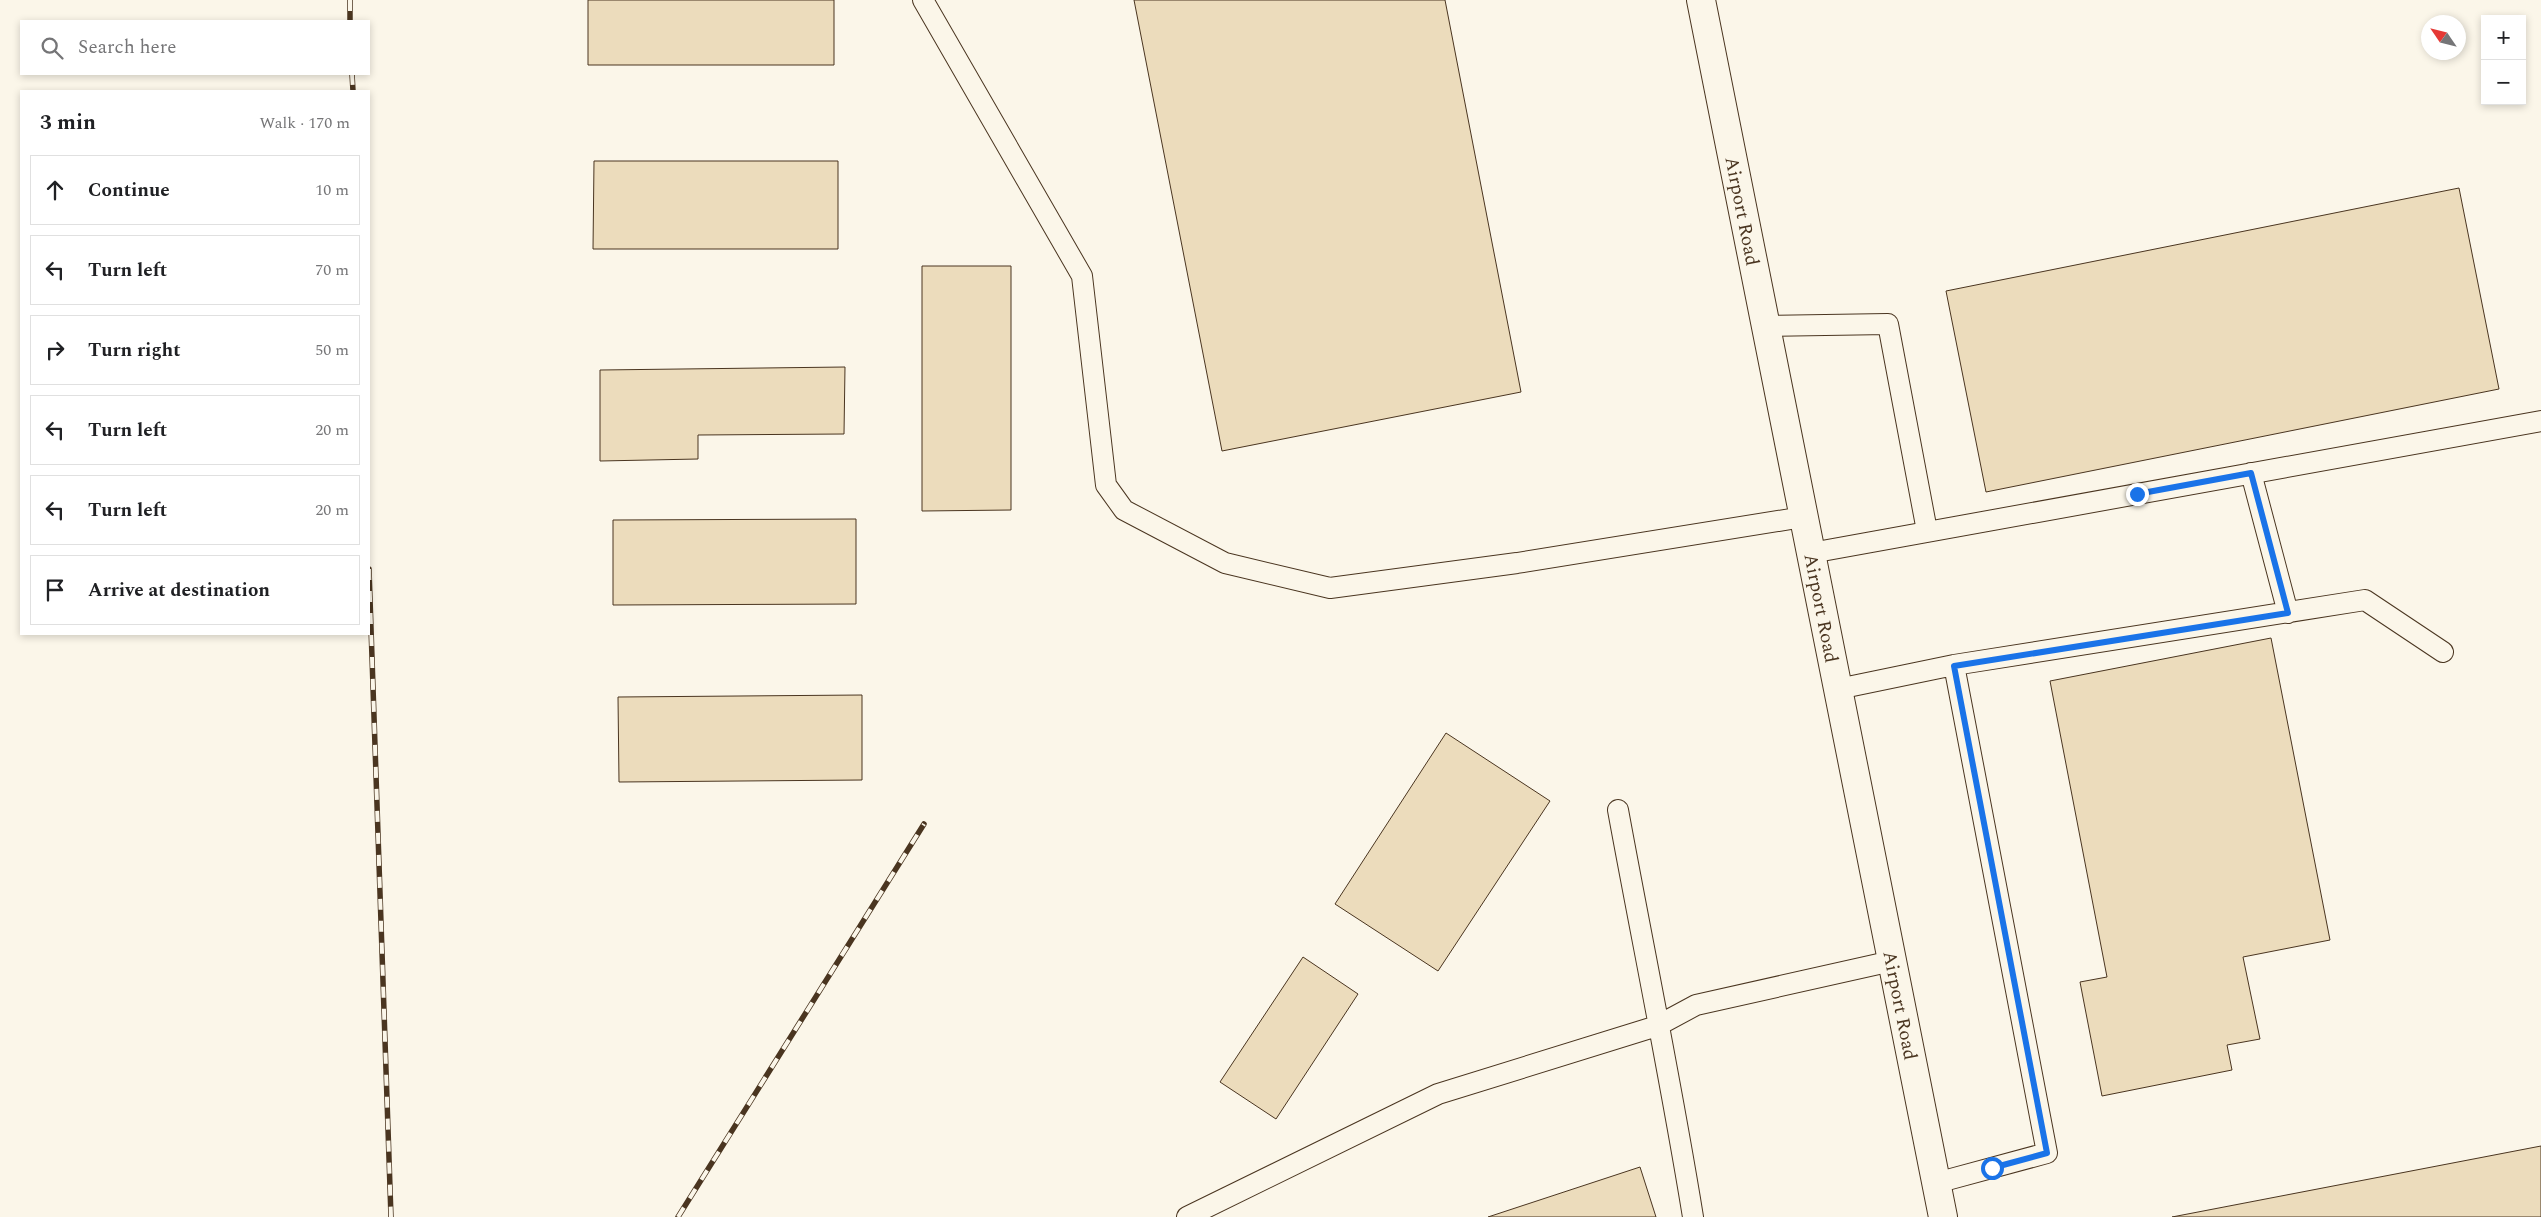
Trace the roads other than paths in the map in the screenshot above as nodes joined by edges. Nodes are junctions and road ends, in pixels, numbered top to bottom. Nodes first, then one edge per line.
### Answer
1 (923, 0) edge
2 (1701, 0) edge
3 (1766, 326) junction
4 (2541, 421) edge
5 (2251, 473) junction
6 (1804, 517) junction
7 (1927, 531) junction
8 (1810, 553) junction
9 (2288, 613) junction
10 (2443, 652) dead end
11 (1954, 666) junction
12 (1838, 689) junction
13 (1618, 810) dead end
14 (1892, 961) junction
15 (1657, 1026) junction
16 (1936, 1183) junction
17 (1187, 1217) edge
18 (1693, 1217) edge
19 (1943, 1217) edge

1 - 6 lane
2 - 3 highway, Airport Road
3 - 6 highway, Airport Road
3 - 7 lane
4 - 5 lane
5 - 7 lane
5 - 9 lane
6 - 8 highway, Airport Road
7 - 8 lane
8 - 12 highway, Airport Road
9 - 10 lane
9 - 11 lane
11 - 12 lane
11 - 16 lane
12 - 14 highway, Airport Road
13 - 15 lane
14 - 15 lane
14 - 16 highway, Airport Road
15 - 17 lane
15 - 18 lane
16 - 19 highway, Airport Road

